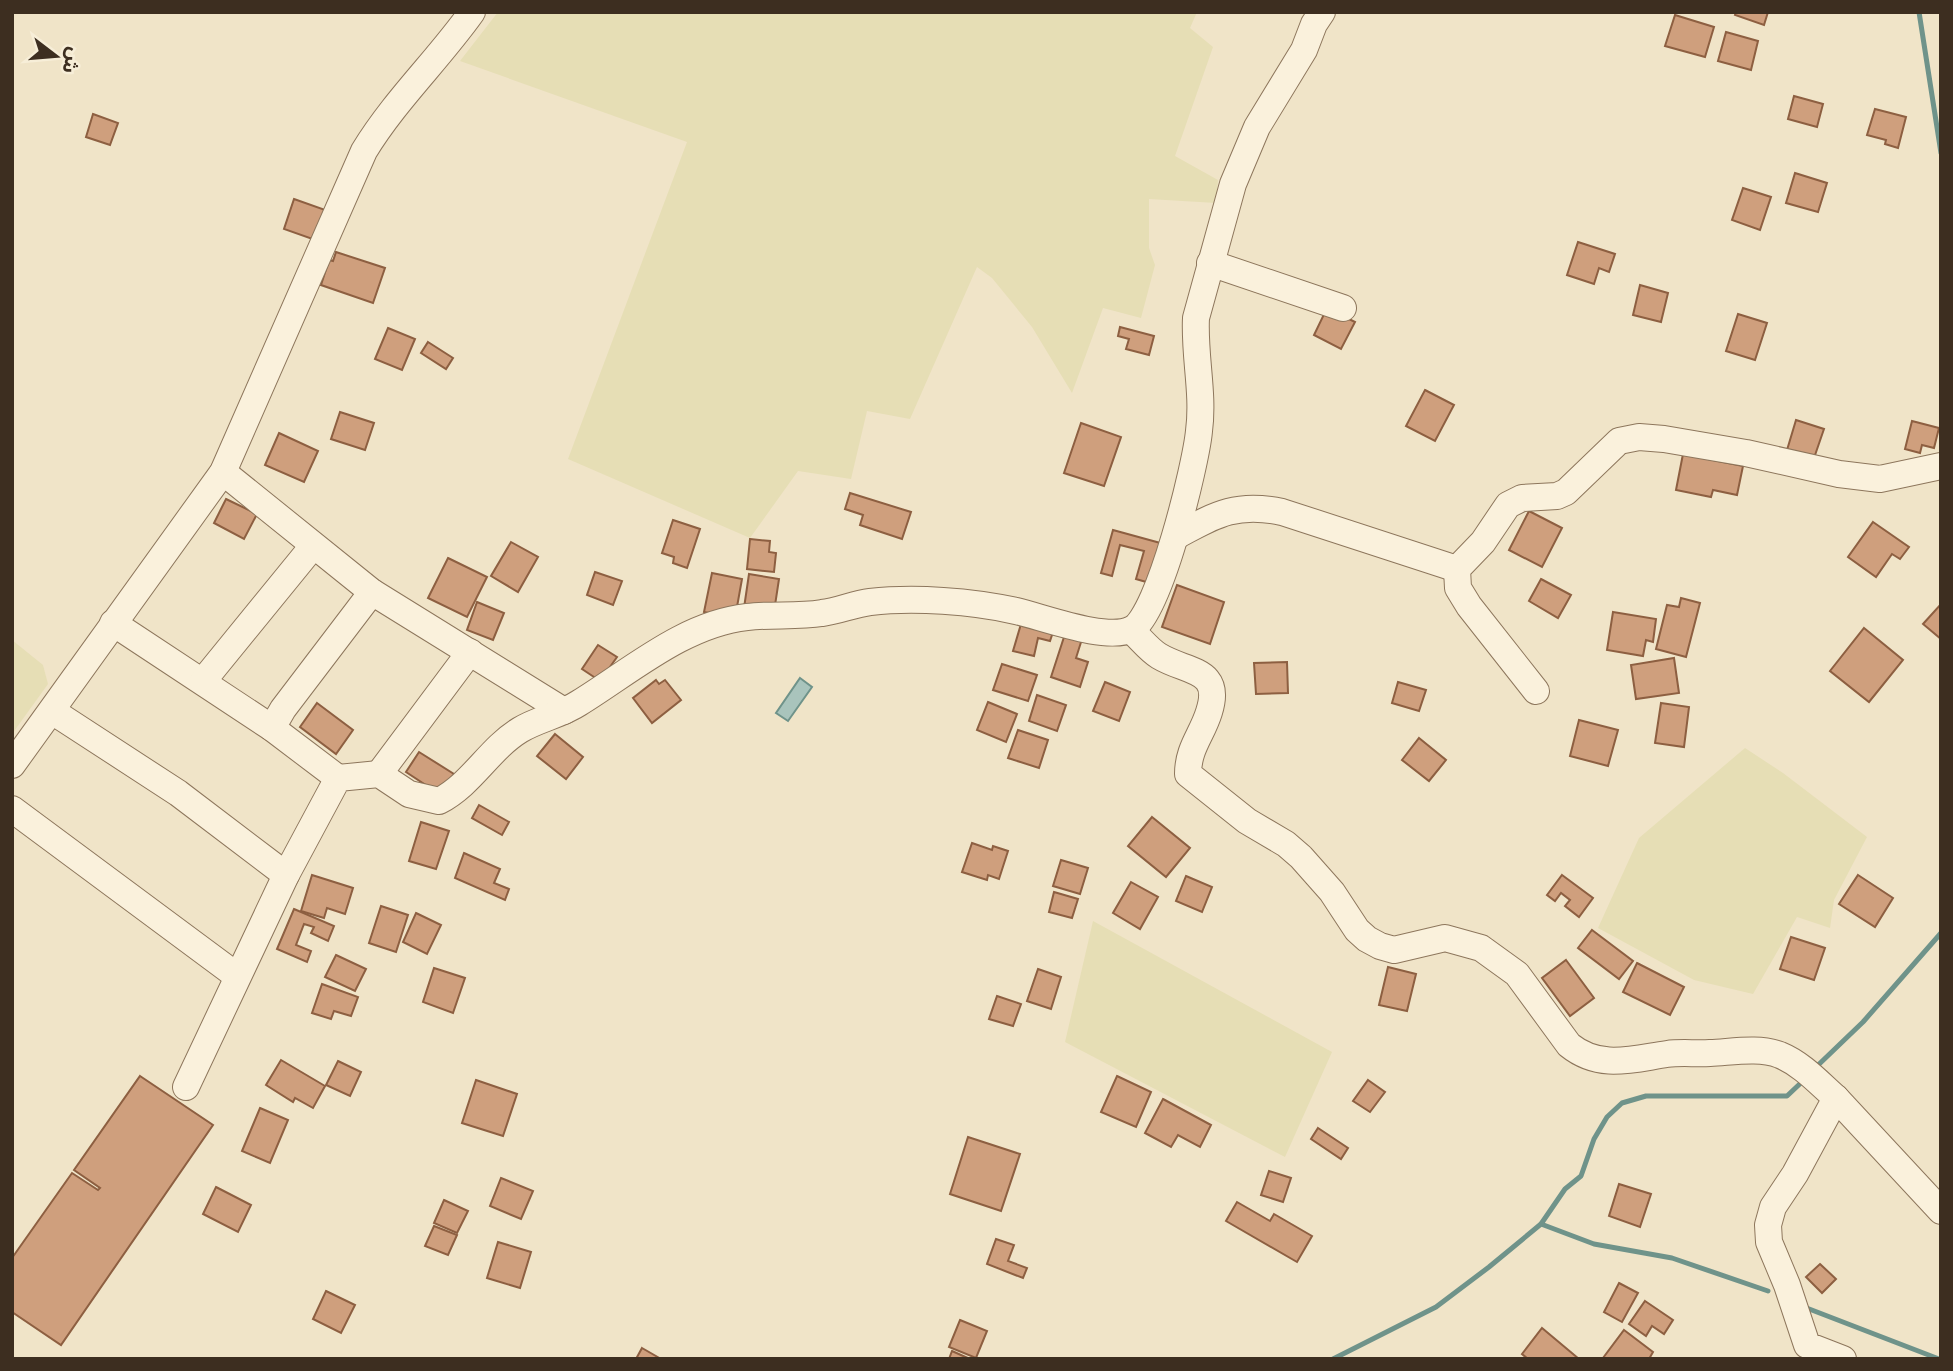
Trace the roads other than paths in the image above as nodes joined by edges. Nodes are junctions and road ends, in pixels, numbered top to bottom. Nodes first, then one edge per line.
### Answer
1 (471, 12) edge
2 (1322, 12) edge
3 (1210, 262) junction
4 (1343, 308) dead end
5 (1941, 466) edge
6 (223, 472) junction
7 (1176, 536) junction
8 (313, 546) junction
9 (1457, 569) junction
10 (372, 592) junction
11 (113, 622) junction
12 (1131, 629) junction
13 (470, 652) junction
14 (203, 681) junction
15 (1536, 691) dead end
16 (52, 711) junction
17 (565, 711) junction
18 (272, 728) junction
19 (12, 765) edge
20 (379, 774) junction
21 (338, 778) junction
22 (12, 809) edge
23 (286, 875) junction
24 (237, 976) junction
25 (186, 1087) dead end
26 (1832, 1095) junction
27 (1941, 1211) edge
28 (1802, 1352) edge
29 (1843, 1359) edge

1 - 6 street
2 - 3 street
3 - 4 street
3 - 7 street
5 - 9 street
6 - 8 street
6 - 11 street
7 - 9 street
7 - 12 street
8 - 10 street
8 - 14 street
9 - 15 street
10 - 13 street
10 - 18 street
11 - 14 street
11 - 16 street
12 - 17 street
12 - 26 street
13 - 17 street
13 - 20 street
14 - 18 street
16 - 19 street
16 - 23 street
17 - 20 street
18 - 21 street
20 - 21 street
21 - 23 street
22 - 24 street
23 - 24 street
24 - 25 street
26 - 27 street
26 - 28 street
28 - 29 street

